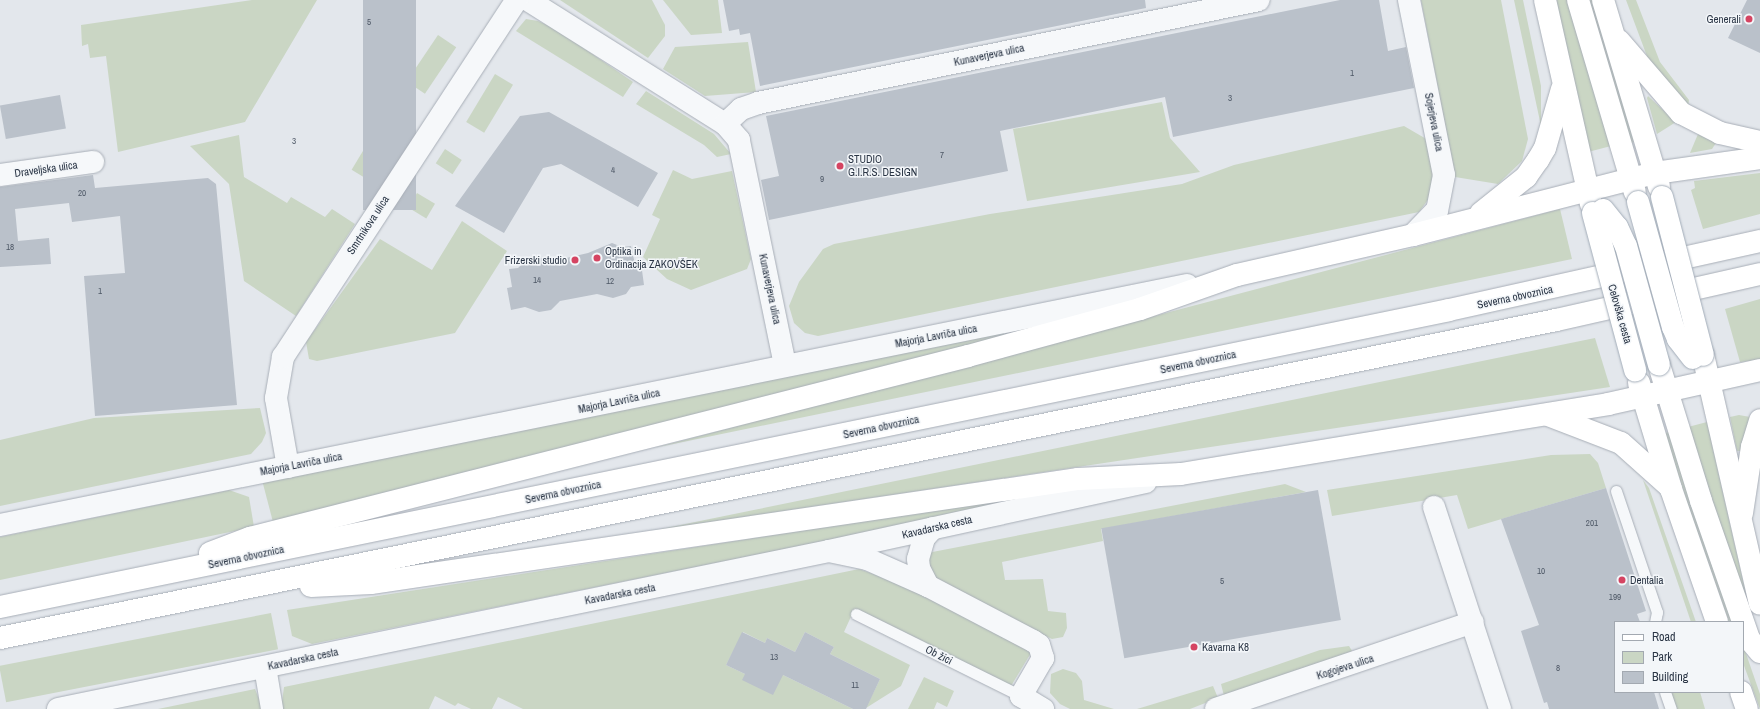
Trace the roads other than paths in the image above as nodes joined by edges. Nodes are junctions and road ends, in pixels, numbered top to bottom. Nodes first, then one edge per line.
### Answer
1 (517, 0) edge
2 (528, 0) edge
3 (1259, 0) edge
4 (1409, 0) edge
5 (1545, 0) edge
6 (1578, 0) edge
7 (1604, 0) edge
8 (1614, 36) junction
9 (1563, 86) junction
10 (725, 124) junction
11 (1760, 142) edge
12 (1760, 158) edge
13 (93, 162) dead end
14 (1655, 173) junction
15 (0, 175) edge
16 (1632, 179) junction
17 (1588, 202) junction
18 (1474, 218) junction
19 (1413, 235) junction
20 (1760, 241) edge
21 (1760, 274) edge
22 (1237, 275) junction
23 (785, 365) junction
24 (1702, 366) junction
25 (1760, 370) edge
26 (1667, 391) junction
27 (1643, 396) junction
28 (1545, 414) junction
29 (1760, 420) edge
30 (288, 467) junction
31 (1181, 474) junction
32 (1671, 489) junction
33 (1616, 491) dead end
34 (1434, 506) dead end
35 (1740, 524) junction
36 (0, 525) edge
37 (933, 528) junction
38 (829, 552) junction
39 (179, 570) junction
40 (928, 586) junction
41 (244, 589) junction
42 (1760, 604) edge
43 (0, 607) edge
44 (856, 614) dead end
45 (1655, 621) edge
46 (1717, 621) edge
47 (1743, 621) edge
48 (1473, 622) junction
49 (1744, 625) edge
50 (0, 638) edge
51 (1760, 652) edge
52 (265, 667) junction
53 (1665, 693) edge
54 (1741, 693) edge
55 (1021, 696) junction
56 (58, 709) edge
57 (272, 709) edge
58 (1043, 709) edge
59 (1216, 709) edge
60 (1500, 709) edge
61 (1671, 709) edge
62 (1747, 709) edge

1 - 30 street, Smrtnikova ulica
2 - 10 street, Kunaverjeva ulica
3 - 10 street, Kunaverjeva ulica
4 - 19 street, Sojerjeva ulica
5 - 9 main road, Celovška cesta
6 - 16 main road
7 - 8 main road
8 - 11 main road
8 - 14 main road
9 - 17 main road, Celovška cesta
9 - 18 main road
10 - 23 street, Kunaverjeva ulica
12 - 14 main road
13 - 15 street, Draveljska ulica
14 - 16 main road
14 - 24 main road, bridge
16 - 17 main road
16 - 24 main road, bridge
17 - 18 main road
17 - 26 main road, bridge
17 - 27 main road, Celovška cesta, bridge
18 - 19 main road
19 - 22 main road
20 - 39 main road, Severna obvoznica
21 - 41 main road
22 - 23 street, Majorja Lavriča ulica
22 - 39 main road
23 - 30 street, Majorja Lavriča ulica
24 - 25 main road
24 - 26 main road
24 - 35 main road
26 - 27 main road
26 - 47 main road
27 - 28 main road
27 - 32 main road, Celovška cesta
28 - 31 main road
28 - 32 main road
29 - 35 main road
30 - 36 street, Majorja Lavriča ulica
31 - 37 street, Kavadarska cesta
31 - 41 main road
32 - 46 main road, Celovška cesta
33 - 45 lane
34 - 48 street
35 - 42 main road
37 - 38 street, Kavadarska cesta
37 - 40 street
38 - 40 street
38 - 52 street, Kavadarska cesta
39 - 43 main road, Severna obvoznica
40 - 55 street
41 - 50 main road
44 - 55 lane, Ob žici
48 - 59 street, Kogojeva ulica
48 - 60 street
49 - 51 main road
52 - 56 street, Kavadarska cesta
52 - 57 street
53 - 61 lane
54 - 62 main road
55 - 58 street, Ob žici

